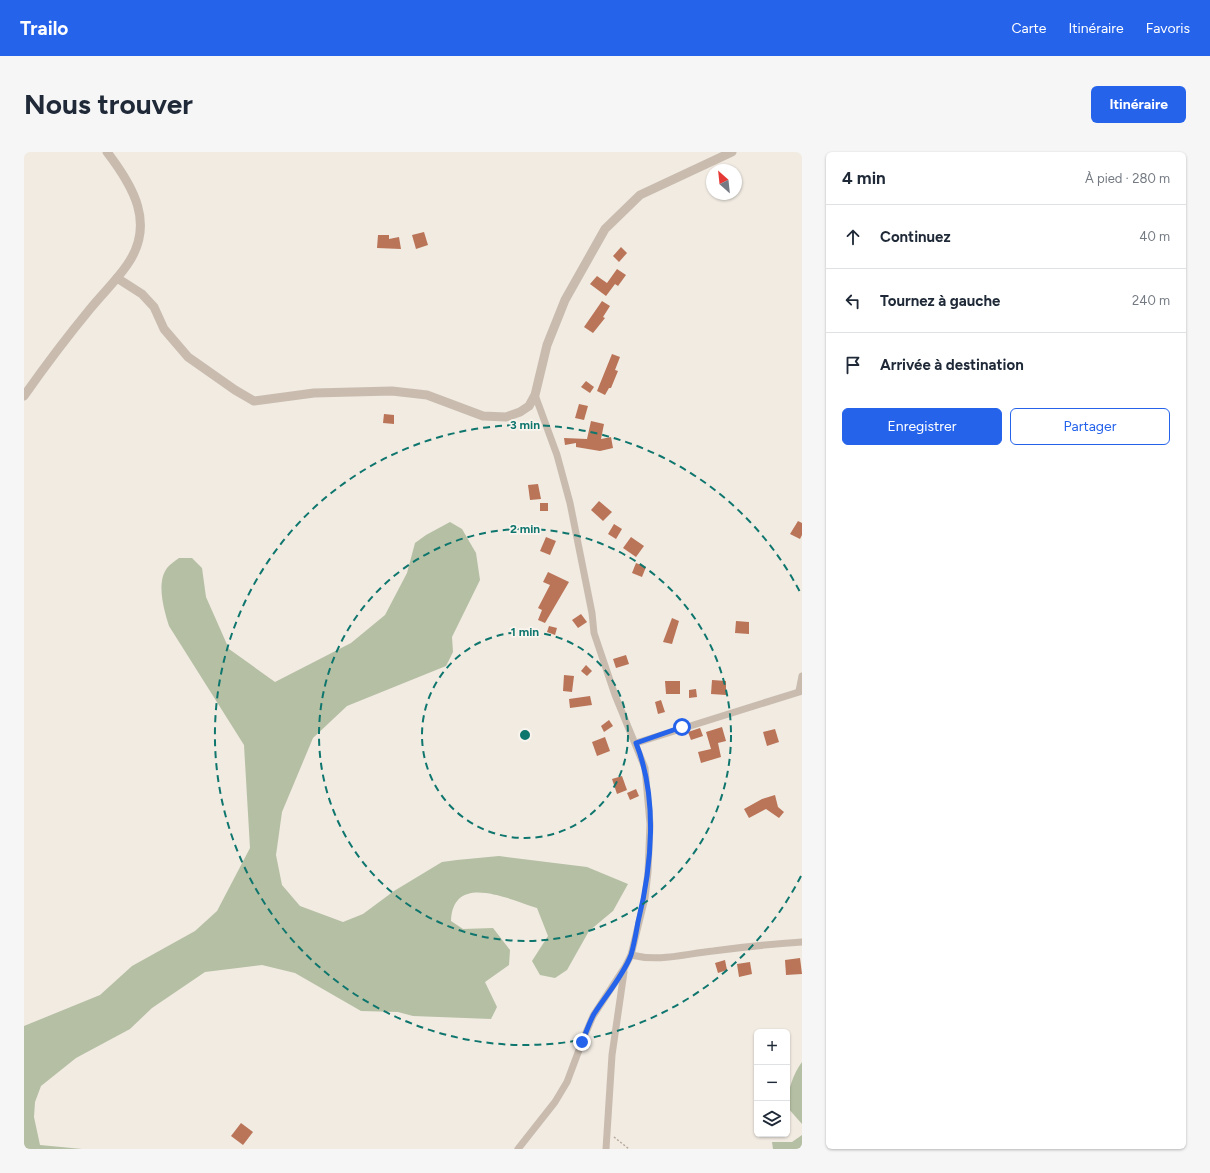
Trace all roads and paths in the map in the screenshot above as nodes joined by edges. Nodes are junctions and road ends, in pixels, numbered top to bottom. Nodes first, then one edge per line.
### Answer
1 (107, 152) edge
2 (732, 152) edge
3 (117, 278) junction
4 (535, 395) junction
5 (24, 396) edge
6 (802, 676) edge
7 (800, 691) edge
8 (636, 743) junction
9 (802, 942) edge
10 (631, 955) junction
11 (625, 968) junction
12 (608, 1132) junction
13 (518, 1149) edge
14 (606, 1149) edge
15 (629, 1149) edge

1 - 3 street
2 - 4 street
3 - 4 street
3 - 5 street
4 - 8 street
6 - 7 street
7 - 8 street
8 - 10 street
9 - 10 street
10 - 11 street
11 - 12 street
11 - 13 street
12 - 14 street
12 - 15 path

